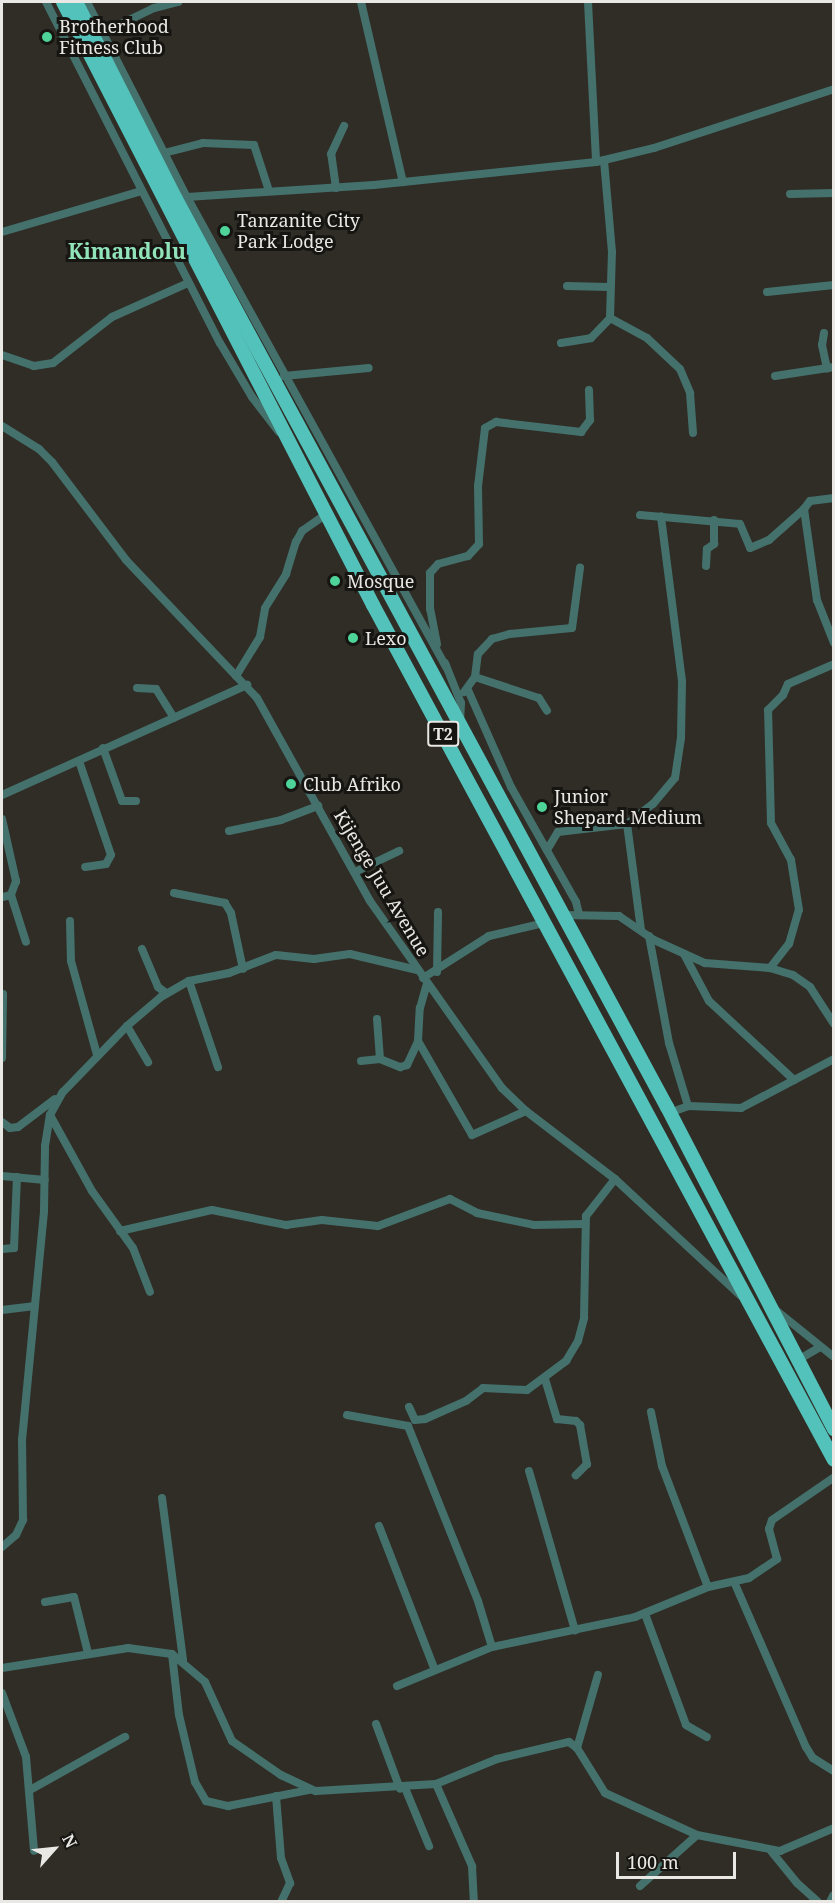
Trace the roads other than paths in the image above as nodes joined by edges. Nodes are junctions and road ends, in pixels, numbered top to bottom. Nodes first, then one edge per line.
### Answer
1 (46, 2) edge
2 (63, 2) edge
3 (76, 2) edge
4 (87, 2) edge
5 (178, 2) edge
6 (360, 2) edge
7 (588, 2) edge
8 (102, 33) junction
9 (834, 89) edge
10 (344, 126) dead end
11 (164, 153) junction
12 (600, 161) junction
13 (403, 182) junction
14 (336, 188) junction
15 (141, 191) junction
16 (269, 191) junction
17 (790, 194) dead end
18 (834, 194) edge
19 (187, 197) junction
20 (2, 232) edge
21 (188, 283) junction
22 (834, 285) edge
23 (567, 286) dead end
24 (609, 287) junction
25 (767, 292) dead end
26 (610, 318) junction
27 (824, 333) dead end
28 (561, 343) dead end
29 (2, 355) edge
30 (830, 367) edge
31 (369, 368) dead end
32 (284, 376) junction
33 (775, 376) dead end
34 (589, 390) dead end
35 (2, 426) edge
36 (693, 432) dead end
37 (292, 450) junction
38 (834, 498) edge
39 (804, 509) junction
40 (326, 514) junction
41 (640, 515) dead end
42 (661, 516) junction
43 (714, 520) junction
44 (706, 566) dead end
45 (580, 568) dead end
46 (834, 643) edge
47 (834, 663) edge
48 (446, 667) junction
49 (236, 676) junction
50 (475, 677) junction
51 (247, 686) junction
52 (137, 688) dead end
53 (468, 690) junction
54 (459, 694) junction
55 (546, 711) dead end
56 (174, 717) junction
57 (460, 724) junction
58 (103, 748) junction
59 (79, 761) junction
60 (2, 795) edge
61 (136, 801) dead end
62 (318, 807) junction
63 (2, 819) edge
64 (627, 824) junction
65 (229, 831) dead end
66 (547, 850) junction
67 (399, 851) dead end
68 (85, 867) dead end
69 (355, 872) junction
70 (174, 893) dead end
71 (11, 895) junction
72 (2, 897) edge
73 (438, 912) dead end
74 (579, 914) junction
75 (563, 915) junction
76 (70, 921) dead end
77 (544, 923) junction
78 (641, 930) junction
79 (649, 936) junction
80 (26, 942) dead end
81 (142, 949) dead end
82 (684, 954) junction
83 (770, 968) junction
84 (243, 969) junction
85 (417, 970) junction
86 (436, 972) junction
87 (189, 981) junction
88 (425, 981) junction
89 (166, 993) junction
90 (3, 994) edge
91 (377, 1019) dead end
92 (834, 1024) edge
93 (128, 1026) junction
94 (418, 1041) junction
95 (97, 1055) junction
96 (2, 1058) edge
97 (380, 1059) junction
98 (834, 1059) edge
99 (361, 1060) dead end
100 (148, 1062) dead end
101 (218, 1067) dead end
102 (794, 1080) junction
103 (63, 1092) junction
104 (688, 1106) junction
105 (668, 1110) junction
106 (526, 1111) junction
107 (50, 1115) junction
108 (647, 1115) junction
109 (2, 1122) edge
110 (691, 1156) junction
111 (673, 1164) junction
112 (2, 1176) edge
113 (17, 1177) junction
114 (615, 1179) junction
115 (45, 1180) junction
116 (584, 1224) junction
117 (120, 1231) junction
118 (2, 1249) edge
119 (150, 1292) dead end
120 (764, 1300) junction
121 (746, 1301) junction
122 (33, 1306) junction
123 (2, 1310) edge
124 (820, 1347) junction
125 (834, 1357) edge
126 (796, 1361) junction
127 (545, 1379) junction
128 (409, 1407) dead end
129 (651, 1412) dead end
130 (347, 1415) dead end
131 (833, 1427) edge
132 (834, 1460) edge
133 (529, 1471) dead end
134 (576, 1475) dead end
135 (833, 1478) edge
136 (162, 1498) dead end
137 (379, 1526) dead end
138 (2, 1547) edge
139 (735, 1584) junction
140 (708, 1587) junction
141 (45, 1602) dead end
142 (645, 1614) junction
143 (575, 1630) junction
144 (492, 1647) junction
145 (88, 1653) junction
146 (172, 1654) junction
147 (183, 1660) junction
148 (2, 1668) edge
149 (434, 1668) junction
150 (598, 1675) dead end
151 (397, 1686) dead end
152 (2, 1693) edge
153 (376, 1724) dead end
154 (125, 1737) dead end
155 (707, 1737) dead end
156 (577, 1748) junction
157 (834, 1771) edge
158 (436, 1784) junction
159 (402, 1788) junction
160 (30, 1790) junction
161 (310, 1790) junction
162 (276, 1796) junction
163 (834, 1828) edge
164 (697, 1835) junction
165 (429, 1845) dead end
166 (34, 1851) dead end
167 (771, 1851) junction
168 (640, 1886) dead end
169 (834, 1896) edge
170 (283, 1901) edge
171 (474, 1902) edge
172 (818, 1902) edge
173 (831, 1902) edge

1 - 15 street
2 - 37 highway, T2
3 - 57 highway, T2
4 - 8 street
5 - 8 street
6 - 13 street
7 - 12 street
8 - 11 street
9 - 12 street
10 - 14 street
11 - 16 street
11 - 19 street
12 - 13 street
12 - 24 street
13 - 14 street
14 - 16 street
15 - 20 street
15 - 21 street
16 - 19 street
17 - 18 street
19 - 32 street
21 - 29 street
21 - 37 street
22 - 25 street
23 - 24 street
24 - 26 street
26 - 28 street
26 - 36 street
27 - 30 street
30 - 33 street
31 - 32 street
32 - 48 street
34 - 48 street
35 - 49 street, Kijenge Juu Avenue
37 - 40 highway, T2
38 - 39 street
39 - 43 street
39 - 46 street
40 - 49 street
40 - 77 highway, T2
41 - 42 street
42 - 43 street
42 - 64 street
43 - 44 street
45 - 50 street
47 - 83 street
48 - 54 street
49 - 51 street, Kijenge Juu Avenue
50 - 53 street
50 - 55 street
51 - 56 street
51 - 62 street, Kijenge Juu Avenue
52 - 56 street
53 - 54 street
53 - 66 street
54 - 57 street
56 - 58 street
57 - 75 highway, T2
58 - 59 street
58 - 61 street
59 - 60 street
59 - 68 street
62 - 65 street
62 - 69 street, Kijenge Juu Avenue
63 - 71 street
64 - 66 street
64 - 78 street
66 - 74 street
67 - 69 street
69 - 85 street, Kijenge Juu Avenue
70 - 84 street
71 - 72 street
71 - 80 street
73 - 86 street
74 - 75 street
74 - 78 street
75 - 105 highway, T2
76 - 95 street
77 - 86 street
77 - 108 highway, T2
78 - 79 street
79 - 82 street
79 - 104 street
81 - 89 street
82 - 83 street
82 - 102 street
83 - 92 street
84 - 85 street
84 - 87 street
85 - 88 street, Kijenge Juu Avenue
86 - 88 street
87 - 89 street
87 - 101 street
88 - 94 street
88 - 106 street, Kijenge Juu Avenue
89 - 93 street
90 - 96 street
91 - 97 street
93 - 95 street
93 - 100 street
94 - 97 street
94 - 106 street
95 - 103 street
97 - 99 street
98 - 102 street
102 - 104 street
103 - 107 street
103 - 109 street
104 - 105 street
105 - 108 highway
105 - 110 highway, T2
106 - 114 street, Kijenge Juu Avenue
107 - 115 street
107 - 117 street
108 - 111 highway, T2
110 - 111 highway
110 - 120 highway, T2
111 - 121 highway, T2
112 - 113 street
113 - 115 street
113 - 118 street
114 - 116 street
114 - 121 street, Kijenge Juu Avenue
115 - 122 street
116 - 117 street
116 - 127 street
117 - 119 street
120 - 124 street
120 - 126 highway, T2
121 - 132 highway, T2
122 - 123 street
122 - 138 street
124 - 125 street
124 - 126 street
126 - 131 highway, T2
127 - 128 street
127 - 134 street
129 - 140 street
130 - 144 street
133 - 143 street
135 - 139 street
136 - 147 street
137 - 149 street
139 - 140 street
139 - 157 street
140 - 142 street
141 - 145 street
142 - 143 street
142 - 155 street
143 - 144 street
144 - 149 street
145 - 146 street
145 - 148 street
146 - 147 street
146 - 162 street
147 - 161 street
149 - 151 street
150 - 156 street
152 - 160 street
153 - 159 street
154 - 160 street
156 - 158 street
156 - 164 street
158 - 159 street
158 - 171 street
159 - 161 street
159 - 165 street
160 - 166 street
161 - 162 street
162 - 170 street
163 - 167 street
164 - 167 street
164 - 168 street
167 - 172 street
169 - 173 street

